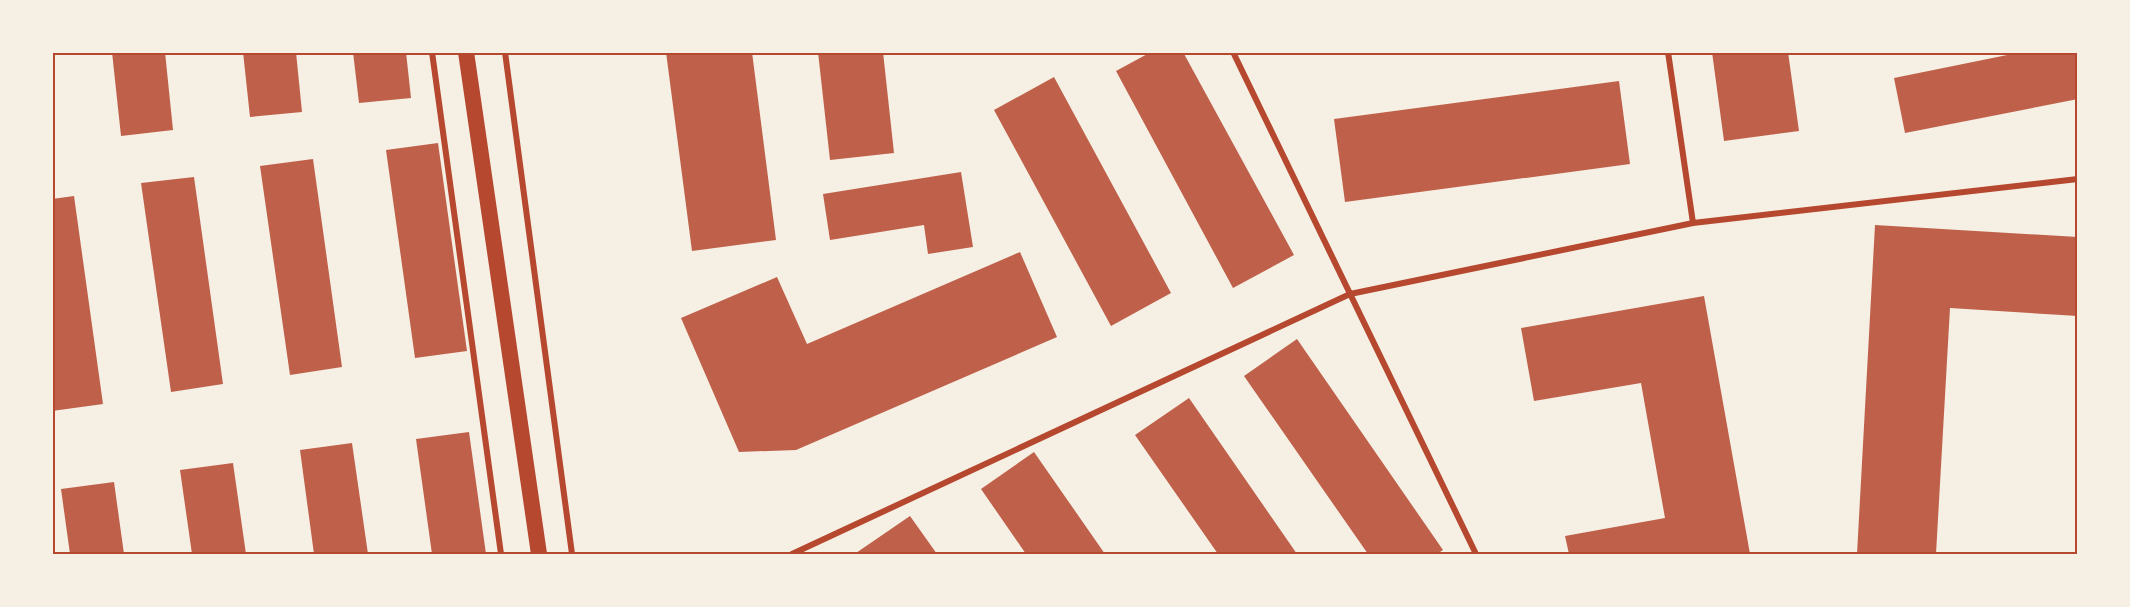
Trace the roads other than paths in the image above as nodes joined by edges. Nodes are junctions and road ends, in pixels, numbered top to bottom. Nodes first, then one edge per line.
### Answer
1 (432, 52) edge
2 (466, 52) edge
3 (505, 52) edge
4 (1233, 52) edge
5 (1668, 52) edge
6 (2078, 179) edge
7 (1693, 223) junction
8 (1350, 294) junction
9 (501, 555) edge
10 (539, 555) edge
11 (572, 555) edge
12 (792, 555) edge
13 (1476, 555) edge

1 - 9 street
2 - 10 highway
3 - 11 street
4 - 8 street
5 - 7 street
6 - 7 street
7 - 8 street
8 - 12 street
8 - 13 street

